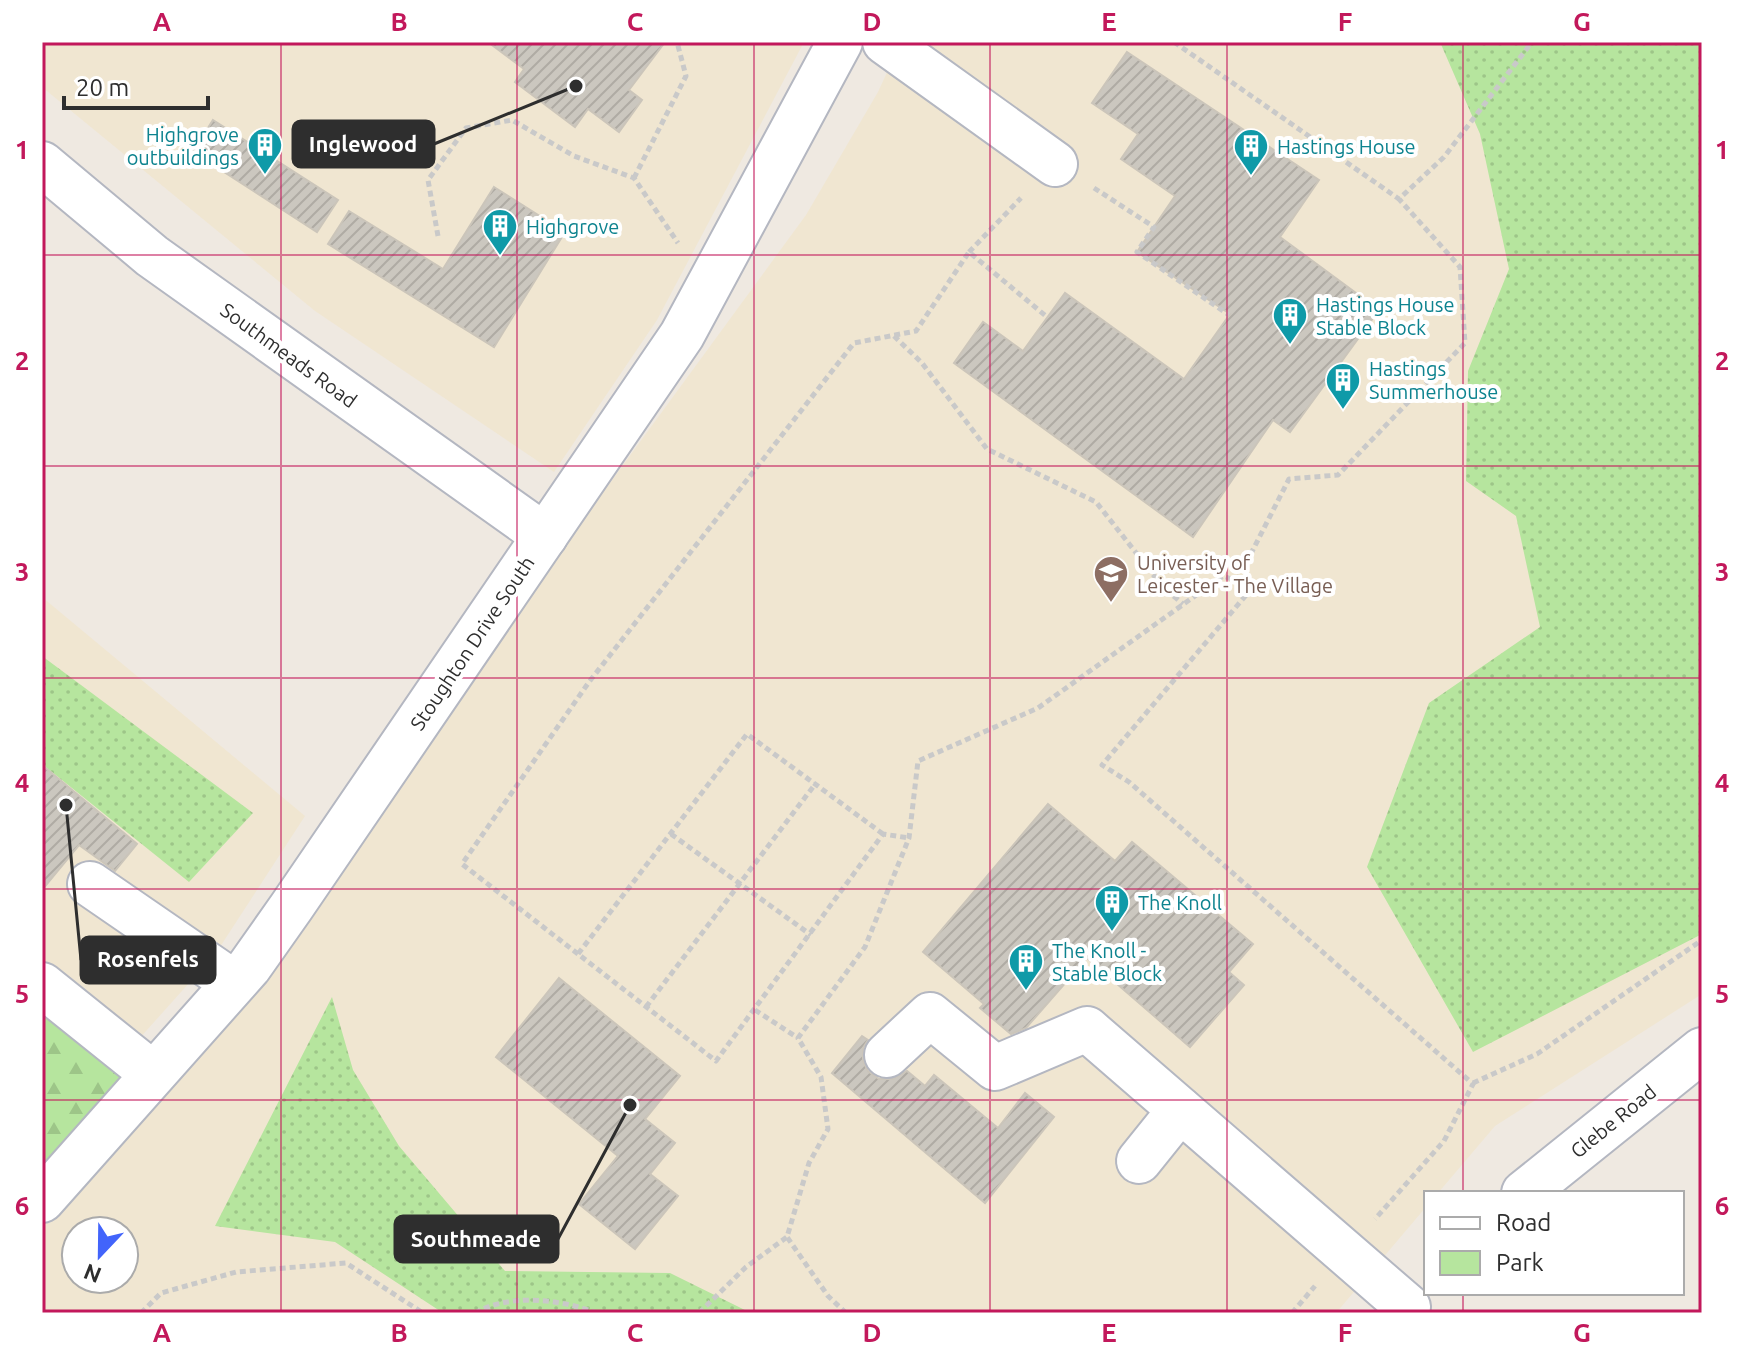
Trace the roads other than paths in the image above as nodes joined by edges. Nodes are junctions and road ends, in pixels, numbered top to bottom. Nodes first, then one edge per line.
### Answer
1 (840, 42) edge
2 (885, 42) edge
3 (42, 164) edge
4 (1055, 164) road end
5 (545, 536) junction
6 (90, 884) dead end
7 (234, 983) junction
8 (42, 985) edge
9 (1702, 1050) edge
10 (887, 1055) dead end
11 (153, 1074) junction
12 (1180, 1110) junction
13 (1139, 1161) dead end
14 (1526, 1191) edge
15 (42, 1200) edge
16 (1413, 1302) edge

1 - 5 street, Stoughton Drive South
2 - 4 street
3 - 5 street, Southmeads Road
5 - 7 street, Stoughton Drive South
6 - 7 street
7 - 11 street, Stoughton Drive South
8 - 11 street
9 - 14 street, Glebe Road
10 - 12 street
11 - 15 street, Stoughton Drive South
12 - 13 street
12 - 16 street

